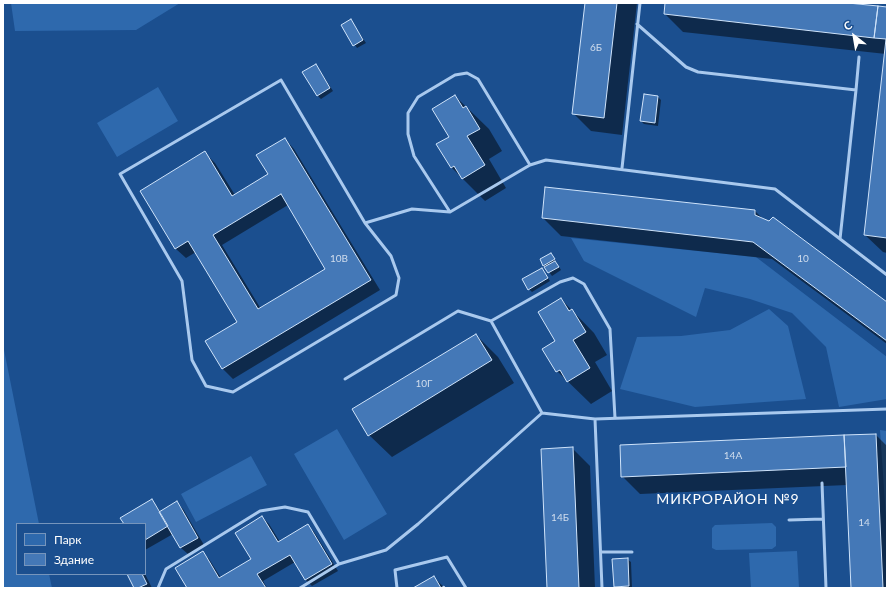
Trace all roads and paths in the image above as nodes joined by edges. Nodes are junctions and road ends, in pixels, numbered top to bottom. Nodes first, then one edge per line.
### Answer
1 (640, 3) edge
2 (637, 24) junction
3 (859, 57) dead end
4 (856, 90) junction
5 (530, 165) junction
6 (622, 168) junction
7 (450, 212) junction
8 (365, 223) junction
9 (840, 238) junction
10 (887, 275) edge
11 (491, 321) junction
12 (345, 379) dead end
13 (887, 409) edge
14 (542, 413) junction
15 (615, 418) junction
16 (595, 419) junction
17 (822, 483) dead end
18 (824, 519) junction
19 (789, 520) dead end
20 (601, 552) junction
21 (632, 552) dead end
22 (339, 564) junction
23 (158, 588) edge
24 (300, 588) edge
25 (397, 588) edge
26 (466, 588) edge
27 (602, 588) edge
28 (826, 588) edge

1 - 2 lane
2 - 4 lane
2 - 6 lane
3 - 4 lane
4 - 9 lane
5 - 6 lane
5 - 7 lane
5 - 7 lane
6 - 9 lane
7 - 8 lane
8 - 8 lane
9 - 10 lane
11 - 12 lane
11 - 14 lane
11 - 15 lane
13 - 15 lane
14 - 16 lane
14 - 22 lane
15 - 16 lane
16 - 20 lane
17 - 18 lane
18 - 19 lane
18 - 28 lane
20 - 21 lane
20 - 27 lane
22 - 23 lane
22 - 24 lane
25 - 26 lane

